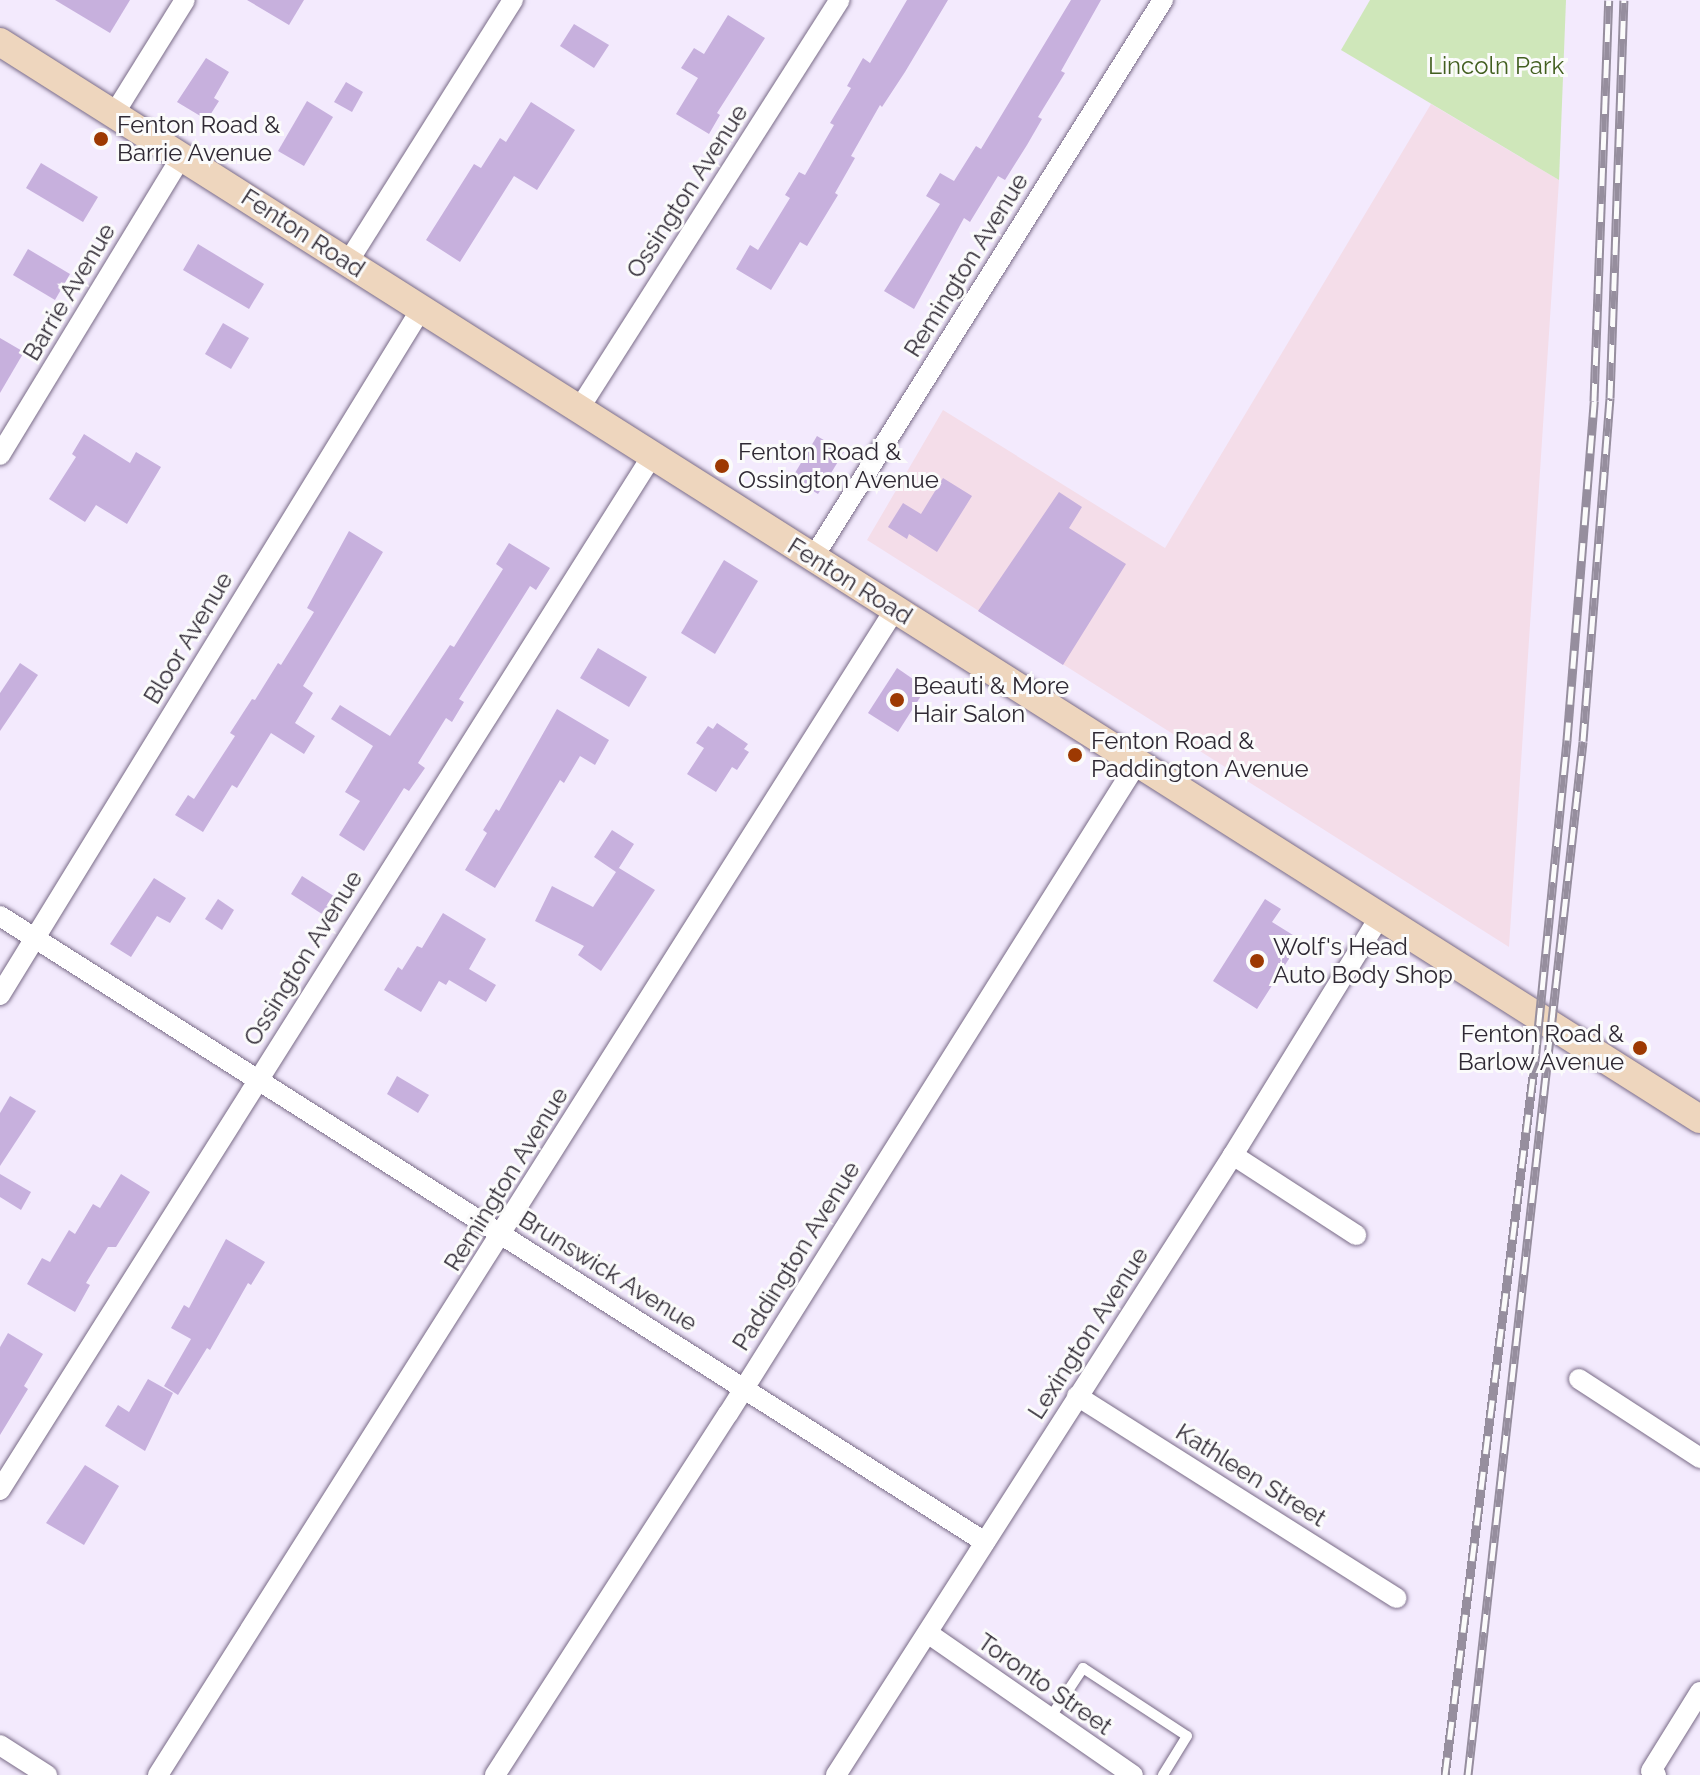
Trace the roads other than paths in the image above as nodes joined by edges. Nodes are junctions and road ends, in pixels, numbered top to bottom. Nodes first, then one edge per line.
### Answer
1 (185, 0) edge
2 (513, 0) edge
3 (840, 0) edge
4 (1163, 0) edge
5 (0, 42) edge
6 (114, 114) junction
7 (182, 156) junction
8 (348, 262) junction
9 (421, 309) junction
10 (579, 409) junction
11 (0, 455) edge
12 (652, 456) junction
13 (813, 558) junction
14 (895, 609) junction
15 (1137, 763) junction
16 (0, 916) edge
17 (1380, 916) junction
18 (35, 938) junction
19 (0, 995) edge
20 (257, 1080) junction
21 (1700, 1119) edge
22 (1233, 1155) junction
23 (502, 1235) junction
24 (1356, 1235) dead end
25 (1579, 1379) dead end
26 (744, 1387) junction
27 (1077, 1396) junction
28 (1700, 1458) edge
29 (0, 1490) edge
30 (985, 1542) junction
31 (1396, 1598) dead end
32 (929, 1634) junction
33 (1700, 1692) edge
34 (1049, 1720) junction
35 (0, 1745) edge
36 (1653, 1773) edge
37 (47, 1775) edge
38 (158, 1775) edge
39 (495, 1775) edge
40 (836, 1775) edge
41 (1133, 1775) edge
42 (1163, 1775) edge

1 - 6 street
2 - 8 street
3 - 10 street, Ossington Avenue
4 - 13 street, Remington Avenue
5 - 6 street, Fenton Road
6 - 7 street, Fenton Road
7 - 8 street, Fenton Road
7 - 11 street, Barrie Avenue
8 - 9 street, Fenton Road
9 - 10 street, Fenton Road
9 - 18 street, Bloor Avenue
10 - 12 street, Fenton Road
12 - 13 street, Fenton Road
12 - 20 street, Ossington Avenue
13 - 14 street, Fenton Road
14 - 15 street, Fenton Road
14 - 23 street, Remington Avenue
15 - 17 street, Fenton Road
15 - 26 street, Paddington Avenue
16 - 18 street, Brunswick Avenue
17 - 21 street, Fenton Road
17 - 22 street, Lexington Avenue
18 - 19 street, Bloor Avenue
18 - 20 street, Brunswick Avenue
20 - 23 street, Brunswick Avenue
20 - 29 street, Ossington Avenue
22 - 24 street
22 - 27 street, Lexington Avenue
23 - 26 street, Brunswick Avenue
23 - 38 street, Remington Avenue
25 - 28 street
26 - 30 street, Brunswick Avenue
26 - 39 street, Paddington Avenue
27 - 30 street, Lexington Avenue
27 - 31 street, Kathleen Street
30 - 32 street, Lexington Avenue
32 - 34 street, Toronto Street
32 - 40 street, Lexington Avenue
33 - 36 street
34 - 41 street, Toronto Street
34 - 42 lane
35 - 37 street

